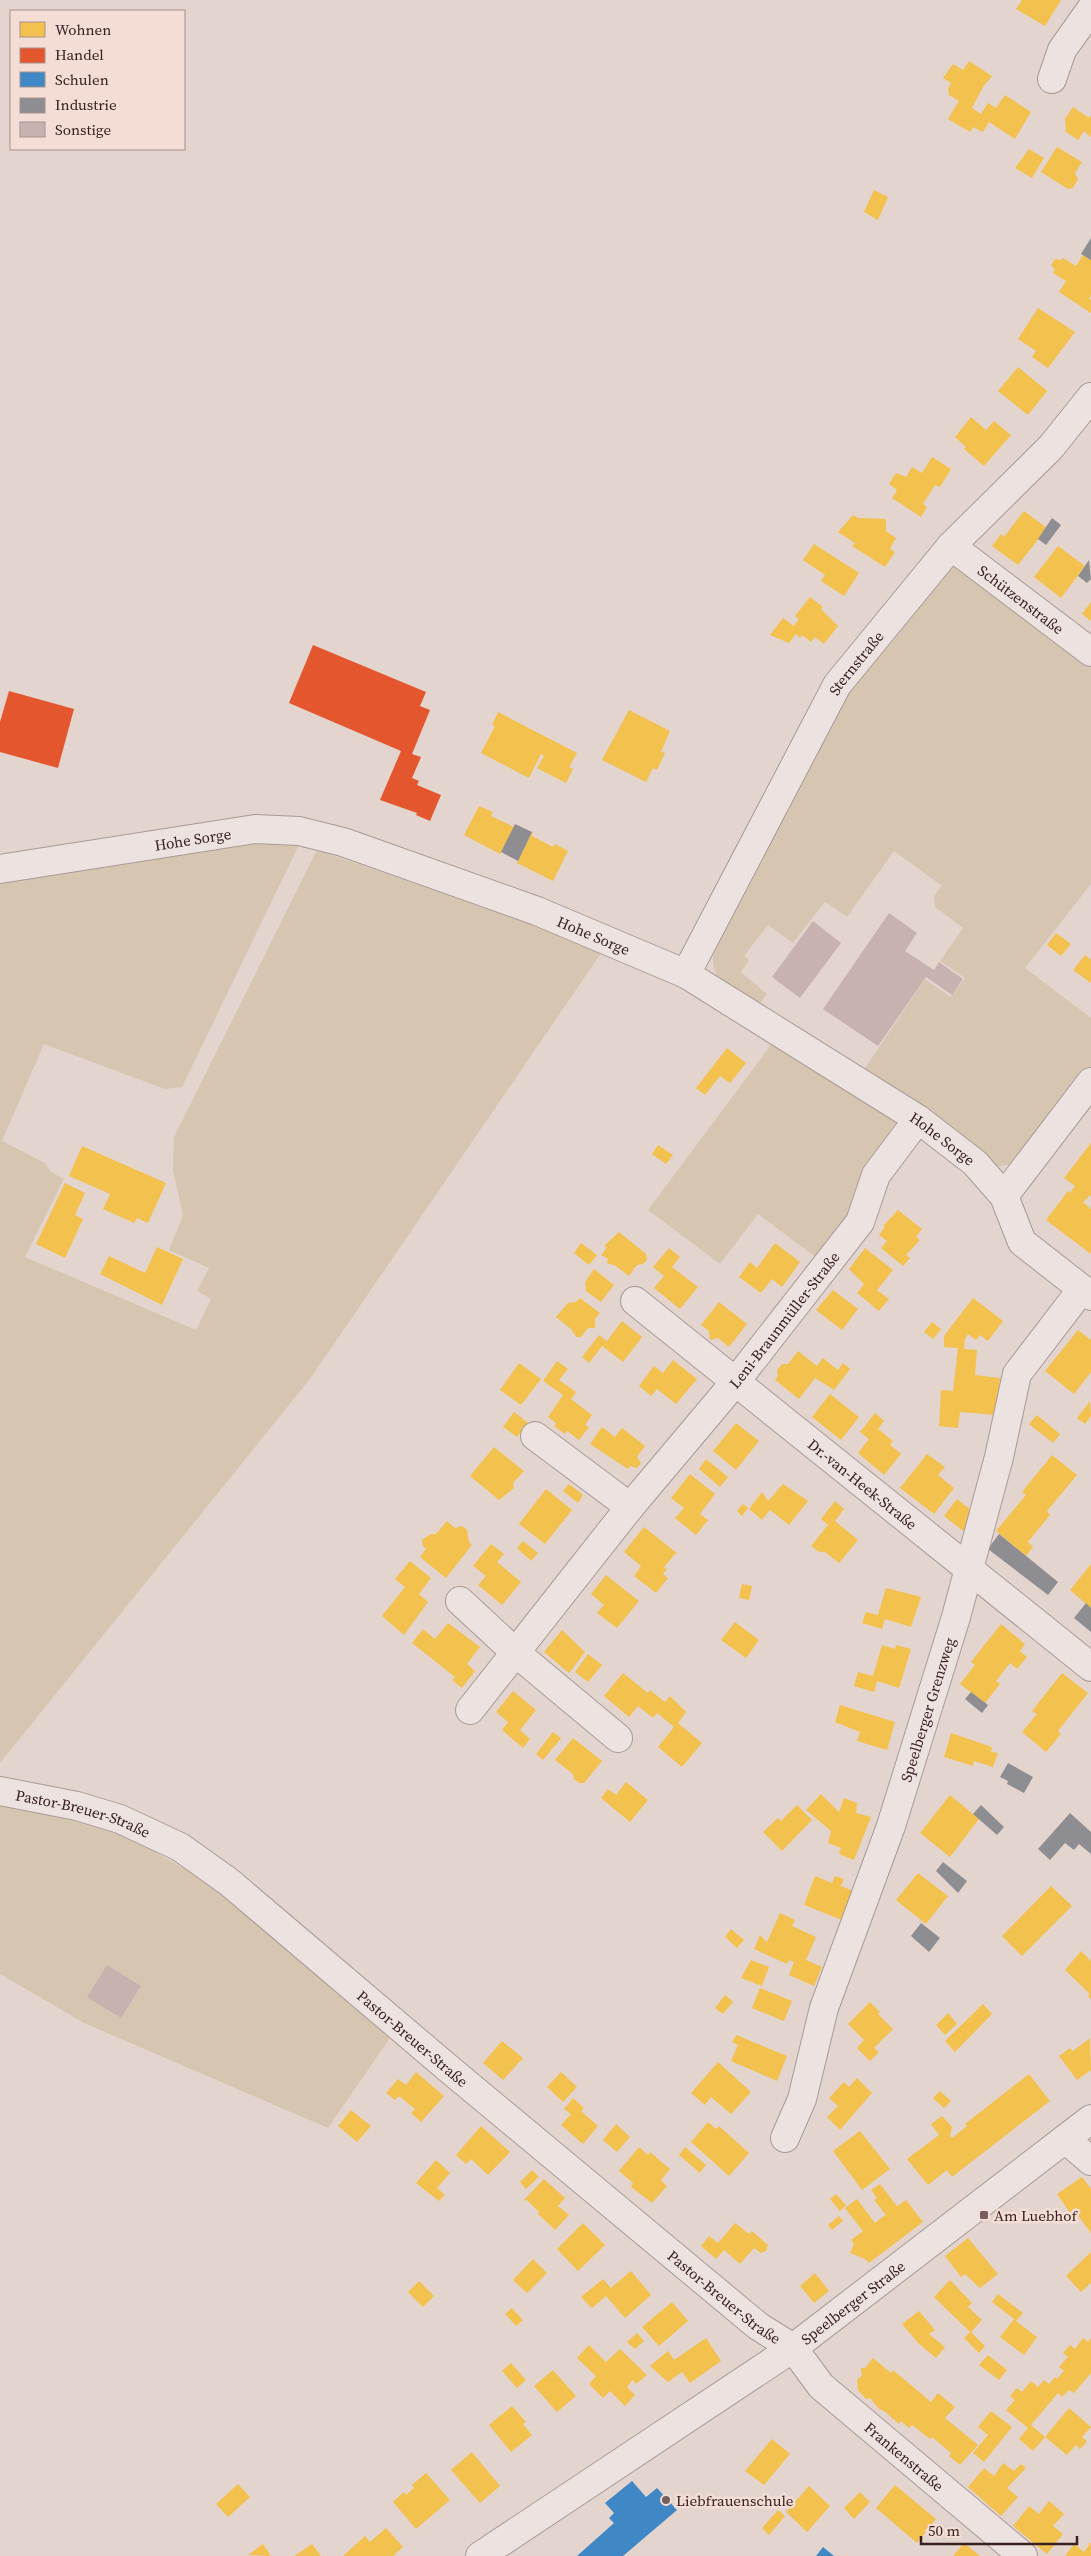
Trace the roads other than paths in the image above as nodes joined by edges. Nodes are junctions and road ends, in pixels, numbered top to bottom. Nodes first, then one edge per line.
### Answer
1 (1091, 9) edge
2 (1052, 79) dead end
3 (1091, 397) edge
4 (952, 546) junction
5 (1091, 652) edge
6 (0, 869) edge
7 (686, 974) junction
8 (1091, 1082) edge
9 (918, 1119) junction
10 (1004, 1196) junction
11 (1087, 1293) edge
12 (635, 1301) dead end
13 (736, 1381) junction
14 (535, 1436) dead end
15 (630, 1507) junction
16 (970, 1570) junction
17 (460, 1601) dead end
18 (516, 1653) junction
19 (1091, 1667) edge
20 (470, 1710) dead end
21 (618, 1738) dead end
22 (0, 1791) edge
23 (1091, 2119) edge
24 (785, 2138) dead end
25 (1065, 2139) junction
26 (1091, 2161) edge
27 (793, 2348) junction
28 (480, 2556) edge
29 (1023, 2556) edge

1 - 2 street
3 - 4 street, Sternstraße
4 - 5 street, Schützenstraße
4 - 7 street, Sternstraße
6 - 7 street, Hohe Sorge
7 - 9 street, Hohe Sorge
8 - 10 street
9 - 10 street, Hohe Sorge
9 - 13 street, Leni-Braunmüller-Straße
10 - 11 street, Hohe Sorge
11 - 16 street, Speelberger Grenzweg
12 - 13 street, Dr.-van-Heek-Straße
13 - 15 street, Leni-Braunmüller-Straße
13 - 16 street, Dr.-van-Heek-Straße
14 - 15 street
15 - 18 street, Leni-Braunmüller-Straße
16 - 19 street, Dr.-van-Heek-Straße
16 - 24 street, Speelberger Grenzweg
17 - 18 street
18 - 20 street, Leni-Braunmüller-Straße
18 - 21 street
22 - 27 street, Pastor-Breuer-Straße
23 - 25 street, Speelberger Straße
25 - 26 street
25 - 27 street, Speelberger Straße
27 - 28 street, Speelberger Straße
27 - 29 street, Frankenstraße

